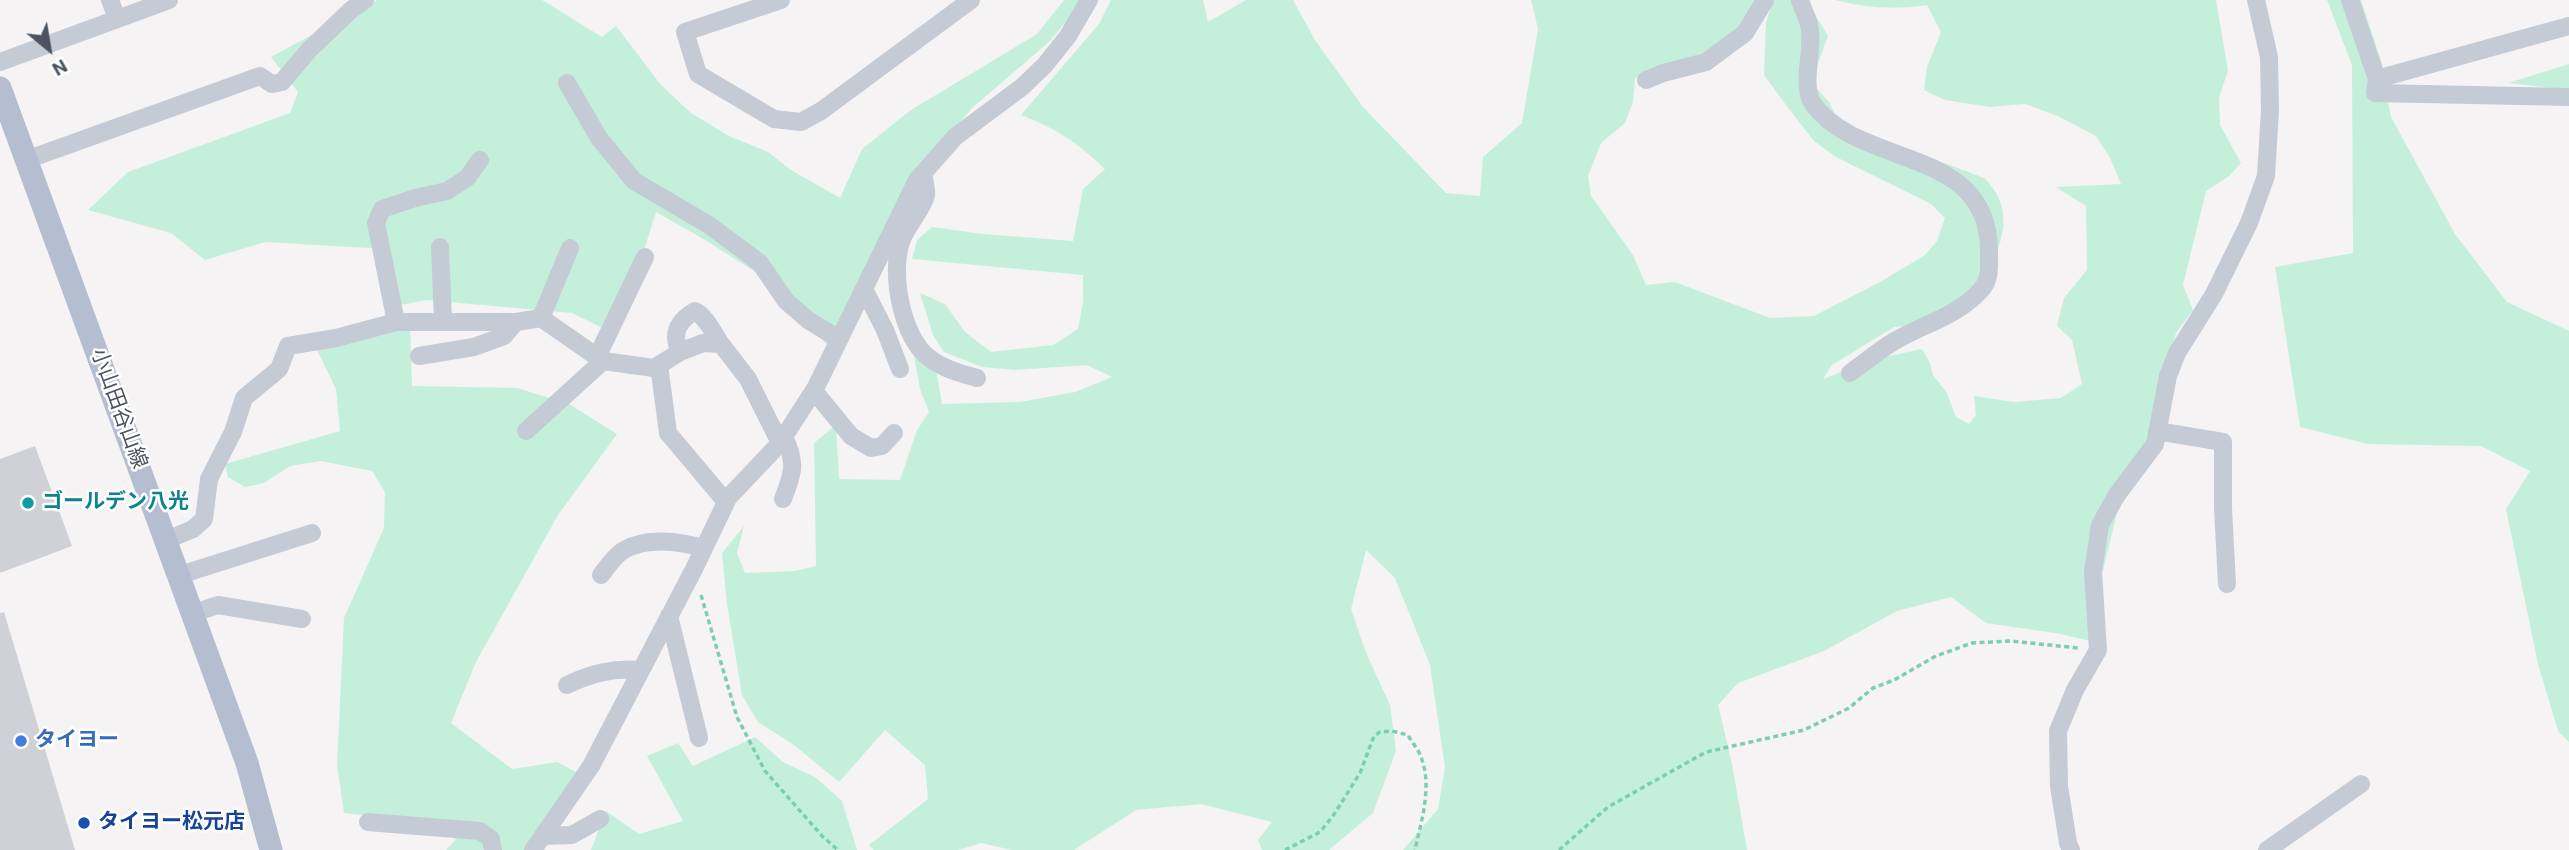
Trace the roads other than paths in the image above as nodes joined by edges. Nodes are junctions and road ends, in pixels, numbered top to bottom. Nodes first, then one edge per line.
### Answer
1 (110, 0) edge
2 (169, 0) edge
3 (365, 0) edge
4 (781, 0) edge
5 (971, 0) edge
6 (1089, 0) edge
7 (1765, 0) edge
8 (1800, 0) edge
9 (2256, 0) edge
10 (2350, 0) edge
11 (117, 19) junction
12 (2569, 26) edge
13 (0, 62) edge
14 (2377, 79) junction
15 (1646, 80) dead end
16 (567, 83) dead end
17 (0, 88) edge
18 (2569, 97) edge
19 (26, 160) junction
20 (480, 160) dead end
21 (923, 174) junction
22 (440, 247) dead end
23 (570, 248) dead end
24 (645, 257) dead end
25 (864, 289) junction
26 (541, 318) junction
27 (443, 320) junction
28 (397, 322) junction
29 (516, 322) junction
30 (839, 339) junction
31 (721, 344) junction
32 (680, 352) junction
33 (419, 356) dead end
34 (600, 359) junction
35 (659, 365) junction
36 (900, 369) dead end
37 (1850, 373) dead end
38 (977, 378) dead end
39 (814, 391) junction
40 (2157, 431) junction
41 (526, 432) dead end
42 (894, 433) dead end
43 (782, 440) junction
44 (783, 499) dead end
45 (726, 502) junction
46 (312, 533) dead end
47 (167, 540) junction
48 (702, 548) junction
49 (180, 575) junction
50 (601, 575) dead end
51 (2228, 584) dead end
52 (194, 613) junction
53 (670, 616) junction
54 (302, 619) dead end
55 (641, 670) junction
56 (567, 685) dead end
57 (699, 738) dead end
58 (2361, 784) dead end
59 (600, 819) dead end
60 (368, 822) dead end
61 (538, 843) edge
62 (271, 850) edge
63 (493, 850) edge
64 (2071, 850) edge
65 (2267, 850) edge

1 - 11 street
2 - 11 street
3 - 19 street
4 - 5 street
6 - 21 street
7 - 15 street
8 - 37 street
9 - 40 street
10 - 14 street
11 - 13 street
12 - 14 street
14 - 18 street
16 - 30 street
17 - 19 main road, 小山田谷山線
19 - 47 main road, 小山田谷山線
20 - 28 street
21 - 25 street
21 - 38 street
22 - 27 street
23 - 26 street
24 - 34 street
25 - 30 street
25 - 36 street
26 - 29 street
26 - 34 street
27 - 28 street
27 - 29 street
28 - 47 street
29 - 33 street
30 - 39 street
31 - 32 street
31 - 32 street
31 - 43 street
32 - 35 street
34 - 35 street
34 - 41 street
35 - 45 street
39 - 42 street
39 - 43 street
40 - 51 street
40 - 64 street
43 - 44 street
43 - 45 street
45 - 48 street
46 - 49 street
47 - 49 main road, 小山田谷山線
48 - 50 street
48 - 53 street
49 - 52 main road, 小山田谷山線
52 - 54 street
52 - 62 main road, 小山田谷山線
53 - 55 street
53 - 57 street
55 - 56 street
55 - 61 street
58 - 65 street
59 - 61 street
60 - 63 street

